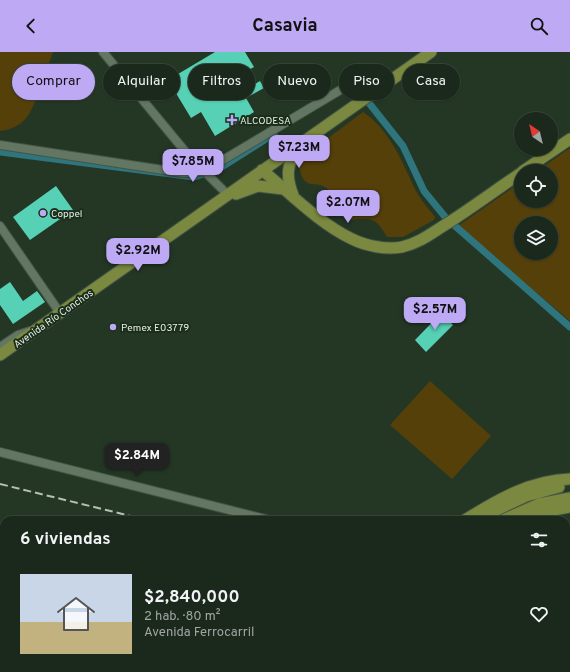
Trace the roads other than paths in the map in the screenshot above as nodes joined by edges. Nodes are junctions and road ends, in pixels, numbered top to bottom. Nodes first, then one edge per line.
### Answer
1 (103, 52) edge
2 (431, 52) edge
3 (394, 78) edge
4 (339, 91) edge
5 (363, 100) edge
6 (570, 139) edge
7 (304, 142) junction
8 (0, 145) edge
9 (534, 164) edge
10 (262, 170) junction
11 (205, 173) junction
12 (514, 178) edge
13 (290, 194) junction
14 (224, 197) junction
15 (0, 226) edge
16 (60, 313) junction
17 (37, 329) junction
18 (0, 347) edge
19 (0, 355) edge
20 (0, 452) edge
21 (570, 479) edge
22 (570, 486) edge
23 (570, 498) edge
24 (570, 507) edge
25 (253, 516) edge
26 (472, 516) edge
27 (486, 516) edge
28 (511, 516) edge
29 (530, 516) edge

1 - 11 street
2 - 3 main road, Avenida Río Conchos
4 - 11 street
5 - 7 main road, Avenida Río Conchos
6 - 9 main road
7 - 10 main road, Avenida Río Conchos
7 - 13 main road
8 - 11 street
10 - 13 main road
10 - 14 main road, Avenida Río Conchos
11 - 14 street
12 - 13 main road
13 - 14 main road
14 - 16 main road, Avenida Río Conchos
15 - 16 street
16 - 17 main road, Avenida Río Conchos
17 - 18 street
17 - 19 main road, Avenida Río Conchos
20 - 25 street
21 - 26 main road
22 - 27 main road
23 - 28 main road
24 - 29 main road

